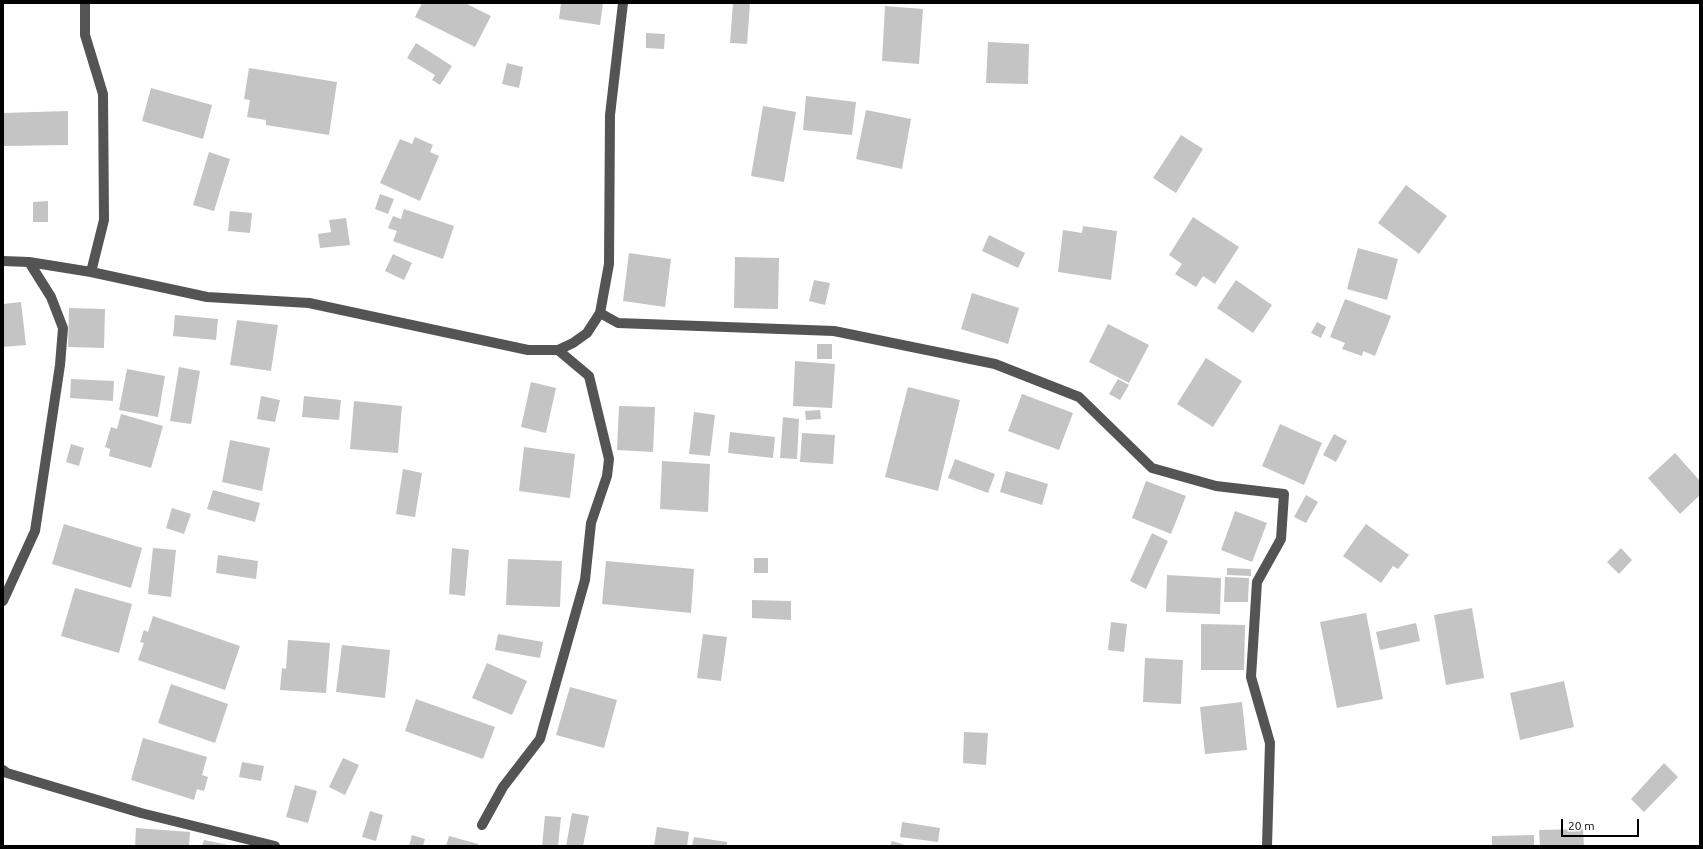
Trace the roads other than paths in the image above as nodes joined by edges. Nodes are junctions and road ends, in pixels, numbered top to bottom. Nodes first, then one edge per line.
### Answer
1 (85, 3) edge
2 (623, 3) edge
3 (3, 261) edge
4 (29, 262) junction
5 (91, 272) junction
6 (600, 313) junction
7 (558, 350) junction
8 (3, 601) edge
9 (3, 770) edge
10 (482, 825) dead end
11 (276, 846) edge
12 (1267, 846) edge

1 - 5 street
2 - 6 street
3 - 4 street
4 - 5 street
4 - 8 street
5 - 7 street
6 - 7 street
6 - 12 street
7 - 10 street
9 - 11 street

